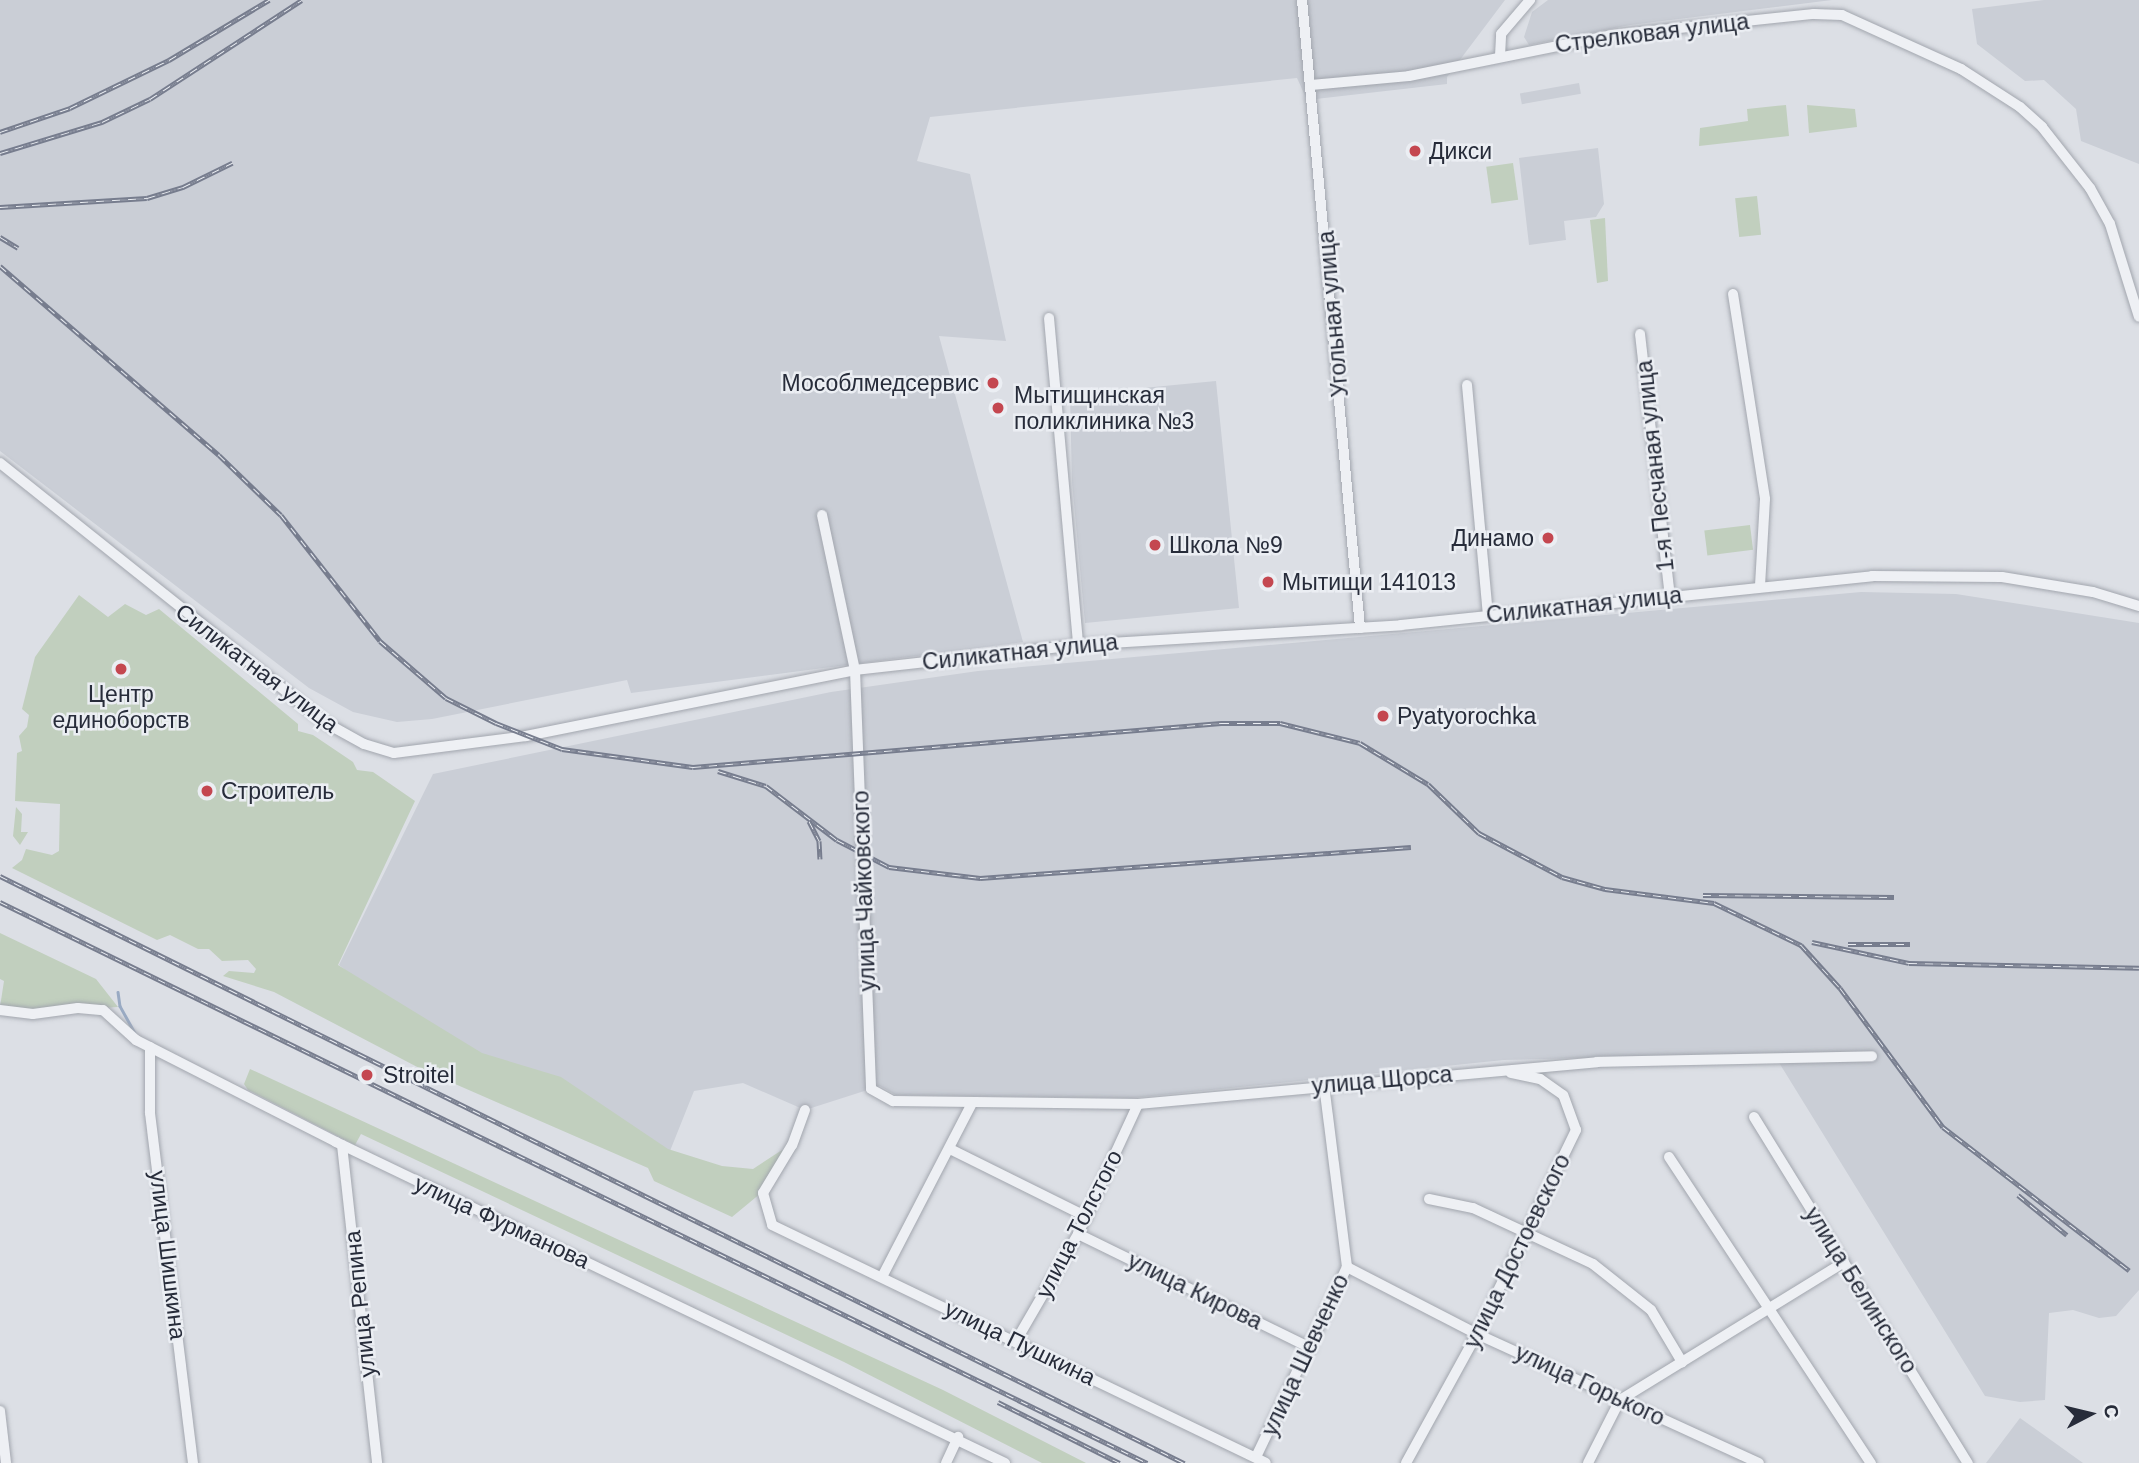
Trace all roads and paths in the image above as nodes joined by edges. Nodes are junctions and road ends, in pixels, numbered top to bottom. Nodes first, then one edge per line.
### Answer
1 (1302, 0) edge
2 (1530, 0) edge
3 (1500, 56) junction
4 (1311, 85) junction
5 (1732, 294) dead end
6 (2139, 317) edge
7 (1049, 318) dead end
8 (1640, 334) dead end
9 (1467, 385) dead end
10 (0, 463) edge
11 (822, 515) dead end
12 (1760, 587) junction
13 (1670, 597) junction
14 (2139, 600) edge
15 (2128, 603) junction
16 (2139, 606) edge
17 (1488, 614) junction
18 (1360, 628) junction
19 (1078, 645) junction
20 (855, 670) junction
21 (0, 1010) edge
22 (150, 1047) junction
23 (1872, 1056) dead end
24 (1501, 1070) junction
25 (1324, 1085) junction
26 (893, 1101) joint
27 (972, 1103) junction
28 (1138, 1104) junction
29 (806, 1110) dead end
30 (1754, 1117) dead end
31 (342, 1145) junction
32 (950, 1149) junction
33 (1669, 1157) dead end
34 (1429, 1199) dead end
35 (1087, 1217) junction
36 (1079, 1234) junction
37 (1525, 1235) junction
38 (1843, 1262) junction
39 (1347, 1267) junction
40 (883, 1275) junction
41 (1769, 1308) junction
42 (1478, 1334) junction
43 (1016, 1341) junction
44 (1311, 1348) junction
45 (1682, 1362) junction
46 (1620, 1400) junction
47 (0, 1411) edge
48 (958, 1437) junction
49 (1256, 1457) junction
50 (6, 1463) edge
51 (193, 1463) edge
52 (377, 1463) edge
53 (946, 1463) edge
54 (1005, 1463) edge
55 (1266, 1463) edge
56 (1406, 1463) edge
57 (1588, 1463) edge
58 (1759, 1463) edge
59 (1871, 1463) edge
60 (1968, 1463) edge

1 - 4 street, Угольная улица
2 - 3 street
3 - 4 street, Стрелковая улица
3 - 6 street, Стрелковая улица
4 - 18 street, Угольная улица
5 - 12 street
7 - 19 street
8 - 13 street, 1-я Песчаная улица
9 - 17 street
10 - 20 street, Силикатная улица
11 - 20 street
12 - 13 street, Силикатная улица
12 - 15 street, Силикатная улица
13 - 17 street, Силикатная улица
14 - 15 street
15 - 16 street, Силикатная улица
17 - 18 street, Силикатная улица
18 - 19 street, Силикатная улица
19 - 20 street, Силикатная улица
20 - 26 street, улица Чайковского
21 - 22 street, улица Фурманова
22 - 31 street, улица Фурманова
22 - 51 street, улица Шишкина
23 - 24 street, улица Щорса
24 - 25 street, улица Щорса
24 - 37 street, улица Достоевского
25 - 28 street, улица Щорса
25 - 39 street, улица Шевченко
26 - 27 street, улица Щорса
27 - 28 street, улица Щорса
27 - 32 street
28 - 35 street, улица Толстого
29 - 40 street, улица Пушкина
30 - 38 street, улица Белинского
31 - 48 street, улица Фурманова
31 - 52 street, улица Репина
32 - 35 street
32 - 40 street
33 - 41 street
34 - 37 street
35 - 36 street, улица Толстого
36 - 43 street, улица Толстого
36 - 44 street, улица Кирова
37 - 42 street, улица Достоевского
37 - 45 street
38 - 41 street
38 - 60 street, улица Белинского
39 - 42 street, улица Горького
39 - 44 street, улица Шевченко
40 - 43 street, улица Пушкина
41 - 45 street
41 - 59 street
42 - 46 street, улица Горького
42 - 56 street, улица Достоевского
43 - 49 street, улица Пушкина
44 - 49 street, улица Шевченко
45 - 46 street
46 - 57 street
46 - 58 street, улица Горького
47 - 50 street
48 - 53 street
48 - 54 street, улица Фурманова
49 - 55 street, улица Пушкина

